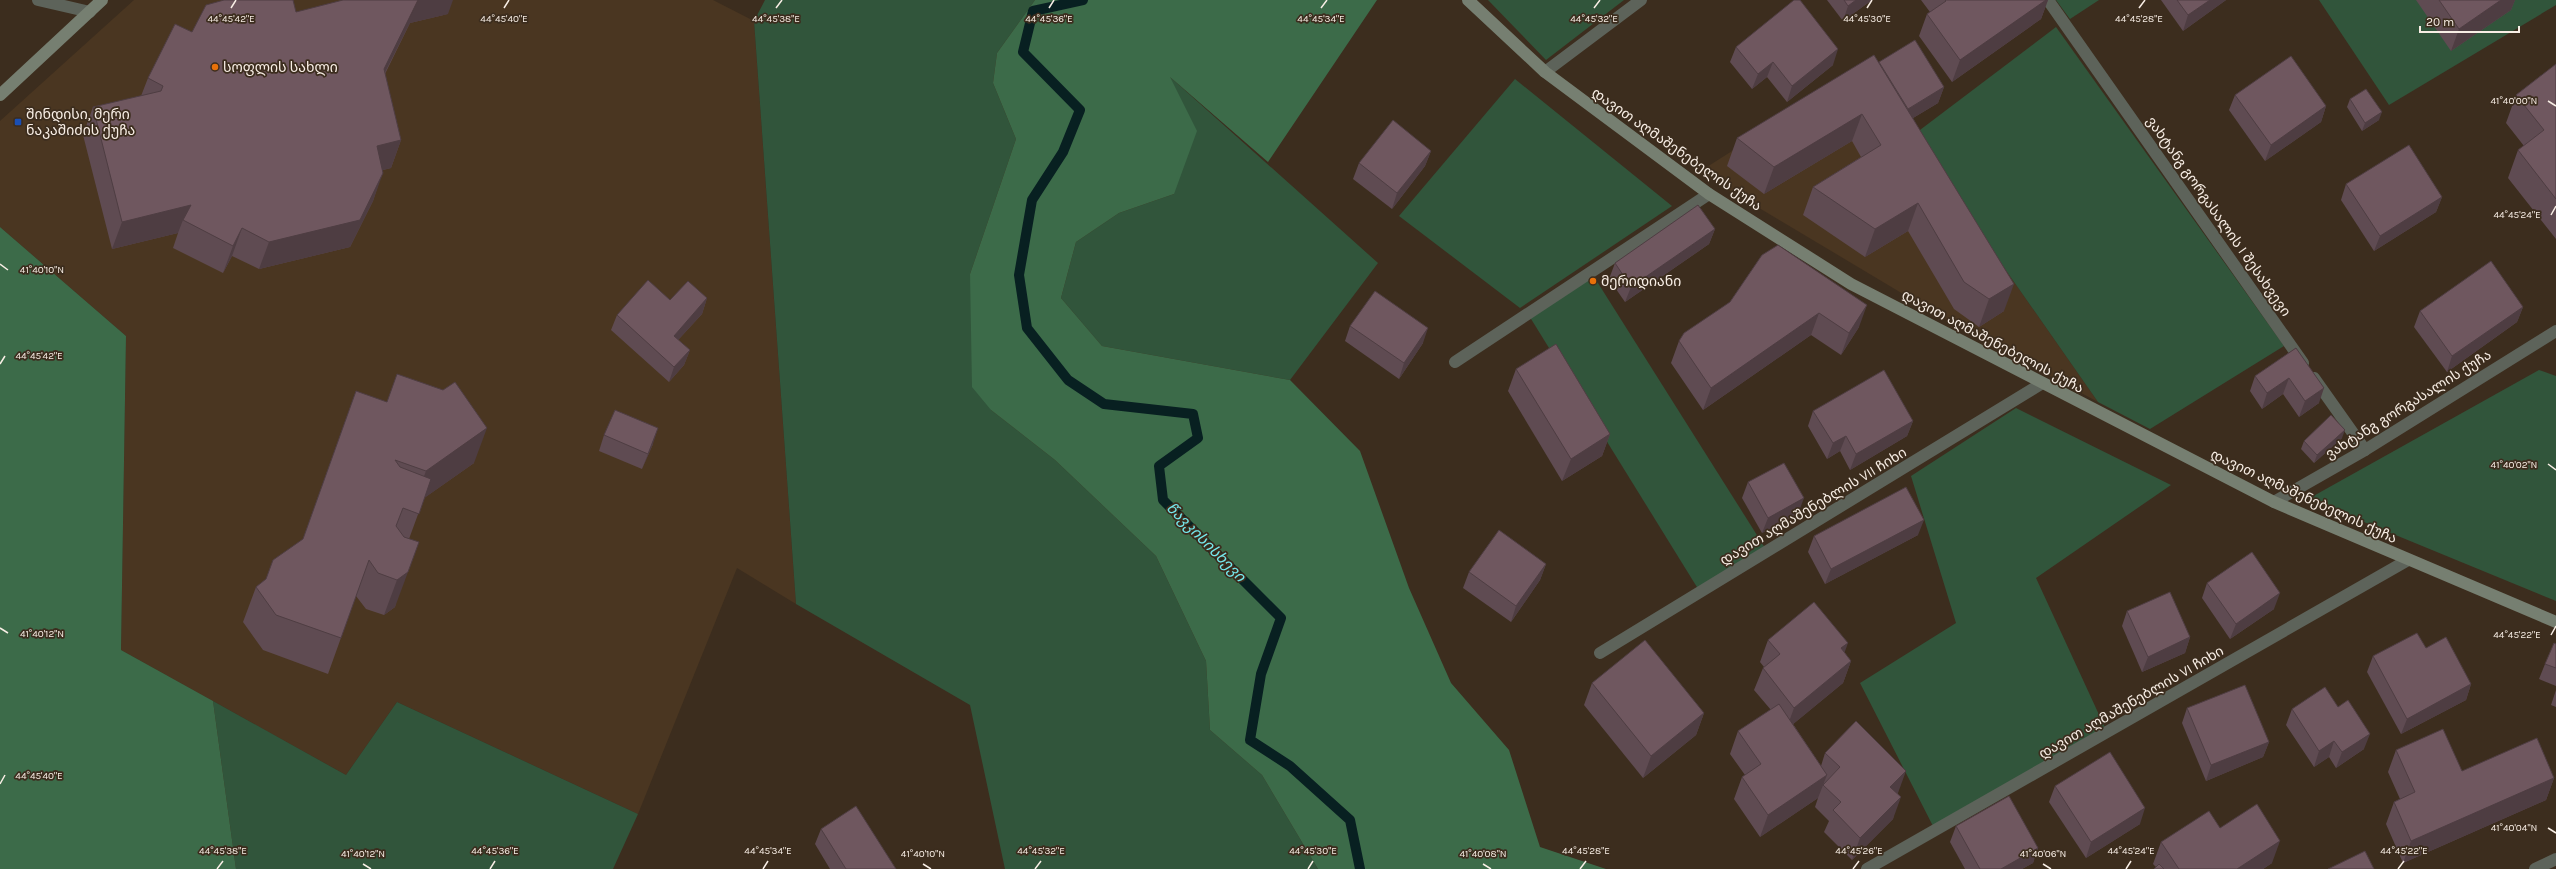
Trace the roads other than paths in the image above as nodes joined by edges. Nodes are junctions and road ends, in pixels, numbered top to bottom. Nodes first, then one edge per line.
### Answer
1 (38, 0) edge
2 (102, 0) edge
3 (1468, 0) edge
4 (1641, 0) edge
5 (2048, 0) edge
6 (90, 12) junction
7 (1545, 72) junction
8 (0, 95) edge
9 (1710, 194) junction
10 (2556, 330) edge
11 (1455, 362) dead end
12 (2041, 384) junction
13 (2365, 450) junction
14 (2274, 502) junction
15 (2408, 560) junction
16 (2556, 622) edge
17 (1600, 653) dead end
18 (2556, 859) edge
19 (1868, 869) edge
20 (2535, 869) edge

1 - 6 street
2 - 6 street
3 - 7 street, დავით აღმაშენებელის ქუჩა
4 - 7 street
5 - 13 street, ვახტანგ გორგასალის I შესახვევი
6 - 8 street
7 - 9 street, დავით აღმაშენებელის ქუჩა
9 - 11 street
9 - 12 street, დავით აღმაშენებელის ქუჩა
10 - 13 street, ვახტანგ გორგასალის ქუჩა
12 - 14 street, დავით აღმაშენებელის ქუჩა
12 - 17 street, დავით აღმაშენებლის VII ჩიხი
13 - 14 street, ვახტანგ გორგასალის ქუჩა
14 - 15 street, დავით აღმაშენებელის ქუჩა
15 - 16 street, დავით აღმაშენებელის ქუჩა
15 - 19 street, დავით აღმაშენებლის VI ჩიხი
18 - 20 street

